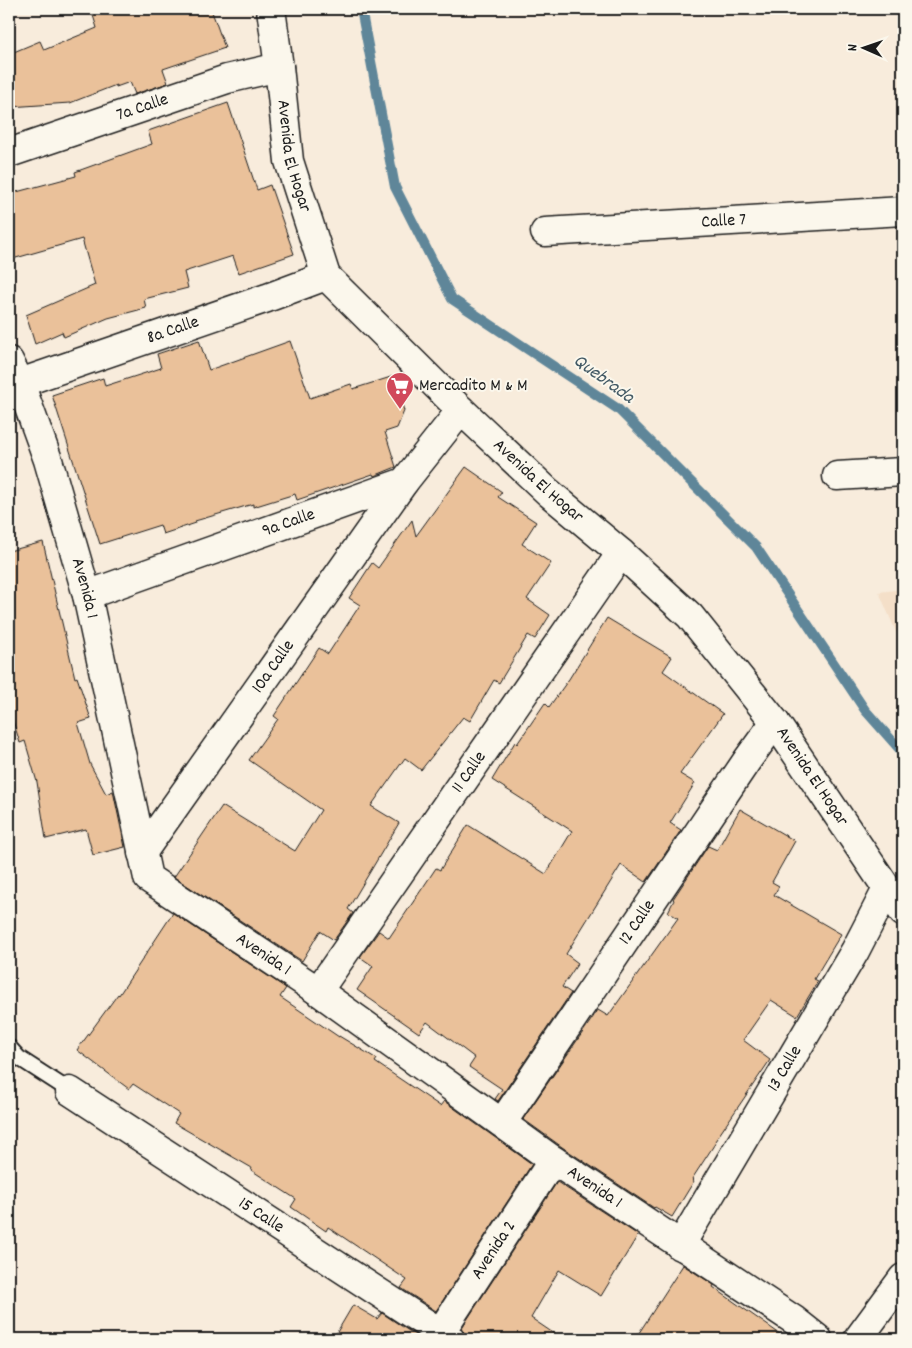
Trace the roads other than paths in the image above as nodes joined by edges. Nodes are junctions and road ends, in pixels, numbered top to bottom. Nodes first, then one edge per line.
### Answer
1 (271, 9) edge
2 (279, 67) junction
3 (9, 153) edge
4 (903, 211) edge
5 (545, 232) dead end
6 (326, 276) junction
7 (14, 372) edge
8 (461, 410) junction
9 (903, 472) edge
10 (837, 476) dead end
11 (404, 482) junction
12 (621, 553) junction
13 (87, 595) junction
14 (775, 722) junction
15 (142, 853) junction
16 (887, 888) junction
17 (903, 912) edge
18 (318, 991) junction
19 (9, 1047) edge
20 (70, 1091) joint
21 (502, 1123) junction
22 (553, 1160) junction
23 (680, 1246) junction
24 (903, 1278) edge
25 (442, 1337) edge
26 (818, 1339) edge
27 (858, 1339) edge

1 - 2 street, Avenida El Hogar
2 - 3 street, 7a Calle
2 - 6 street, Avenida El Hogar
4 - 5 street, Calle 7
6 - 7 street, 8a Calle
6 - 8 street, Avenida El Hogar
7 - 13 street, Avenida 1
8 - 11 street
8 - 12 street, Avenida El Hogar
9 - 10 street
11 - 13 street, 9a Calle
11 - 15 street, 10a Calle
12 - 14 street, Avenida El Hogar
12 - 18 street, 11 Calle
13 - 15 street, Avenida 1
14 - 16 street, Avenida El Hogar
14 - 21 street, 12 Calle
15 - 18 street, Avenida 1
16 - 17 street, Avenida El Hogar
16 - 23 street, 13 Calle
18 - 21 street, Avenida 1
19 - 20 lane
20 - 25 street, 15 Calle
21 - 22 street, Avenida 1
22 - 23 street, Avenida 1
22 - 25 street, Avenida 2
23 - 26 street, Avenida 1
24 - 27 street

